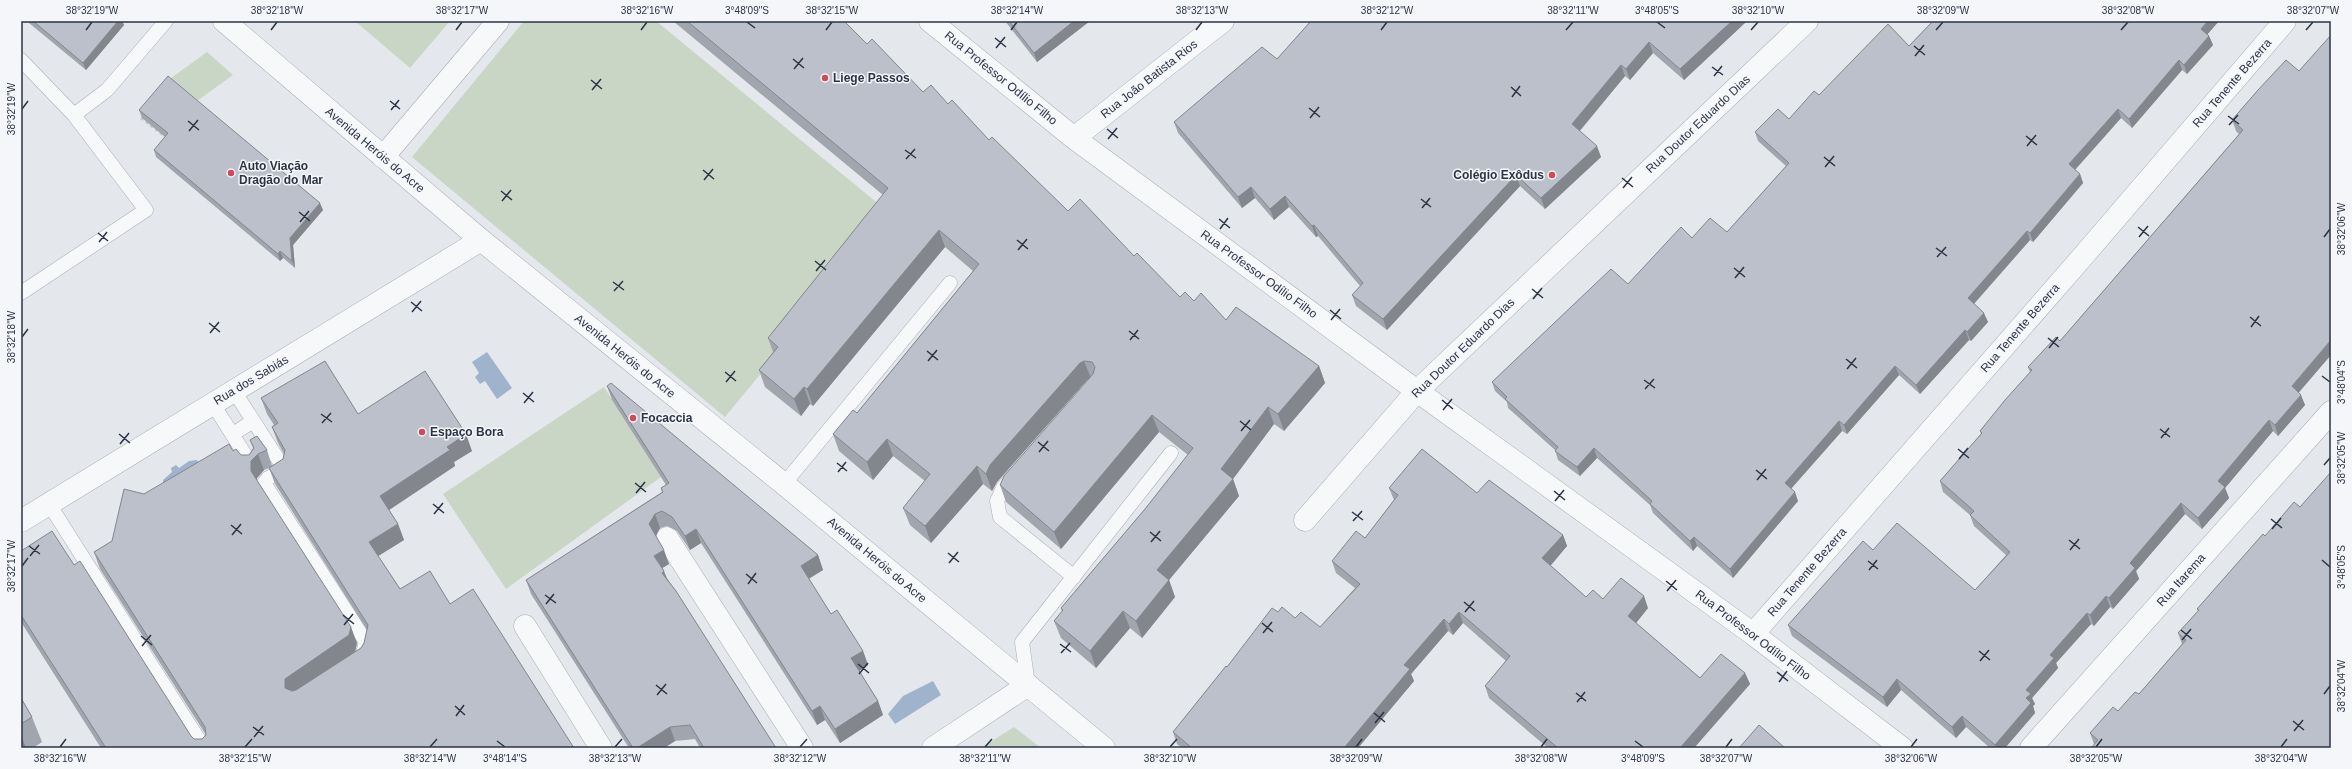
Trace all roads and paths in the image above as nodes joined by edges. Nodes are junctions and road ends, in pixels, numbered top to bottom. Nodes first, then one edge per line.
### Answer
1 (166, 21) edge
2 (224, 21) edge
3 (498, 21) edge
4 (930, 21) edge
5 (1224, 21) edge
6 (2285, 21) edge
7 (1806, 22) edge
8 (21, 60) edge
9 (74, 114) junction
10 (141, 118) edge
11 (163, 135) edge
12 (1074, 138) junction
13 (383, 157) junction
14 (482, 240) junction
15 (950, 283) dead end
16 (21, 293) edge
17 (234, 391) junction
18 (1417, 391) junction
19 (213, 404) junction
20 (2331, 412) edge
21 (253, 421) junction
22 (233, 434) junction
23 (1171, 453) dead end
24 (251, 464) edge
25 (1023, 465) edge
26 (784, 484) junction
27 (49, 504) junction
28 (1305, 520) dead end
29 (21, 521) edge
30 (667, 538) dead end
31 (1074, 577) junction
32 (525, 626) dead end
33 (1753, 634) junction
34 (350, 665) edge
35 (1028, 686) junction
36 (204, 748) edge
37 (601, 748) edge
38 (802, 748) edge
39 (933, 748) edge
40 (1104, 748) edge
41 (1902, 748) edge
42 (2031, 748) edge

1 - 9 lane
2 - 13 street, Avenida Heróis do Acre
3 - 13 street
4 - 12 street, Rua Professor Odílio Filho
5 - 12 street, Rua João Batista Rios
6 - 33 street, Rua Tenente Bezerra
7 - 18 street, Rua Doutor Eduardo Dias
8 - 9 lane
9 - 16 lane
10 - 11 path
12 - 18 street, Rua Professor Odílio Filho
13 - 14 street, Avenida Heróis do Acre
14 - 17 street, Rua dos Sabiás
14 - 26 street, Avenida Heróis do Acre
15 - 26 lane
17 - 19 street, Rua dos Sabiás
17 - 21 lane
18 - 28 street, Rua Doutor Eduardo Dias
18 - 33 street, Rua Professor Odílio Filho
19 - 22 lane
19 - 27 street, Rua dos Sabiás
20 - 42 street, Rua Itarema
21 - 22 lane
21 - 34 lane
22 - 24 lane
23 - 31 lane
25 - 31 lane
26 - 35 street, Avenida Heróis do Acre
27 - 29 street, Rua dos Sabiás
27 - 36 lane
30 - 38 street
31 - 35 lane
32 - 37 street
33 - 41 street, Rua Professor Odílio Filho
35 - 39 street
35 - 40 street, Avenida Heróis do Acre

